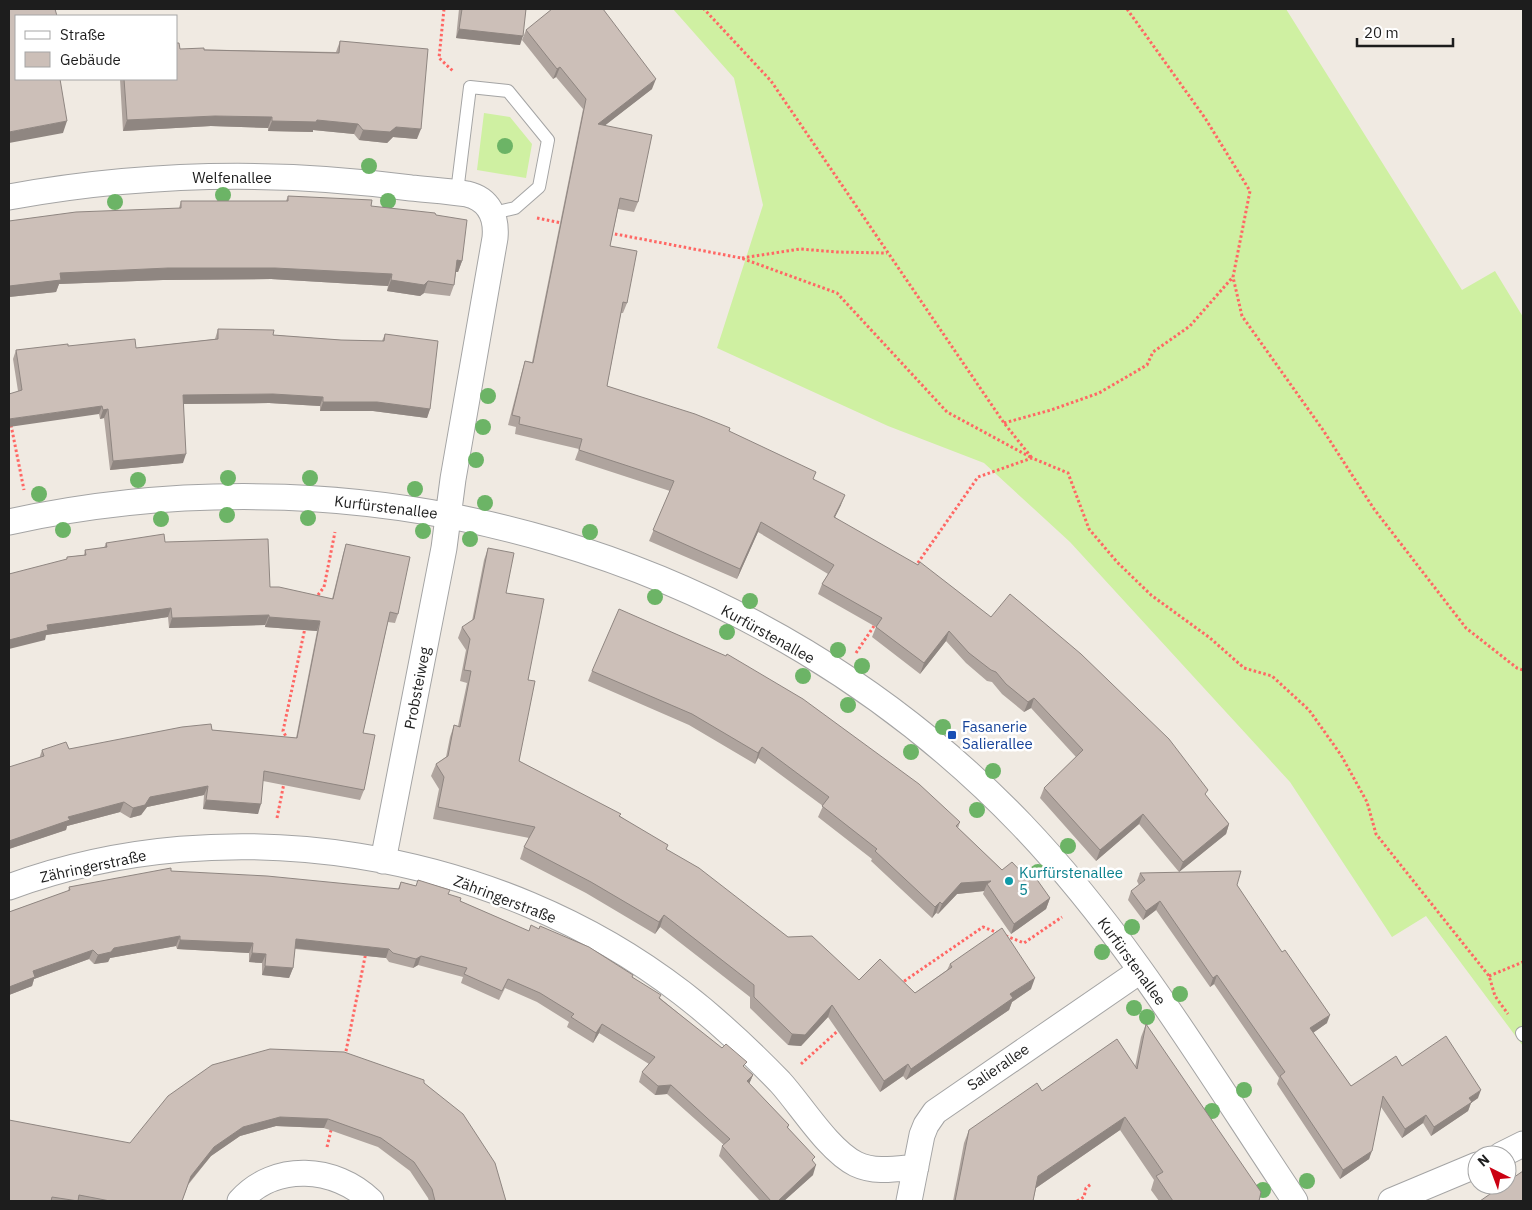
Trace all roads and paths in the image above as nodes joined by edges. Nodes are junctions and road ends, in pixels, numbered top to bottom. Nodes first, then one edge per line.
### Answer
1 (444, 9) edge
2 (704, 9) edge
3 (1126, 9) edge
4 (470, 87) junction
5 (457, 192) junction
6 (9, 197) edge
7 (496, 212) junction
8 (565, 224) edge
9 (602, 231) edge
10 (888, 253) junction
11 (741, 258) junction
12 (1232, 277) junction
13 (10, 422) edge
14 (1004, 423) junction
15 (1032, 458) junction
16 (340, 500) junction
17 (448, 515) junction
18 (19, 519) edge
19 (911, 573) edge
20 (310, 605) edge
21 (878, 620) edge
22 (306, 624) edge
23 (1523, 670) edge
24 (840, 676) junction
25 (290, 745) edge
26 (285, 773) edge
27 (271, 848) junction
28 (383, 861) junction
29 (9, 887) edge
30 (1087, 900) junction
31 (366, 949) edge
32 (1523, 962) edge
33 (1140, 971) junction
34 (1490, 976) junction
35 (892, 989) edge
36 (848, 1022) edge
37 (1523, 1034) edge
38 (345, 1057) edge
39 (781, 1083) junction
40 (334, 1116) edge
41 (916, 1167) junction
42 (1467, 1169) edge
43 (322, 1175) junction
44 (1091, 1184) dead end
45 (240, 1201) edge
46 (370, 1201) edge
47 (909, 1201) edge
48 (1077, 1201) edge
49 (1295, 1201) edge
50 (1390, 1201) edge

1 - 4 path
2 - 10 path
3 - 12 path
4 - 5 lane
4 - 7 lane
5 - 6 street, Welfenallee
5 - 7 street, Welfenallee
7 - 8 path
7 - 17 street
9 - 11 path
10 - 11 path
10 - 14 path
11 - 15 path
12 - 14 path
12 - 23 path
13 - 18 path
14 - 15 path
15 - 19 path
15 - 34 path
16 - 17 street, Kurfürstenallee
16 - 18 street, Kurfürstenallee
16 - 20 path
17 - 24 street, Kurfürstenallee
17 - 28 street, Probsteiweg
21 - 24 path
22 - 25 path
24 - 30 street, Kurfürstenallee
26 - 27 path
27 - 28 street, Zähringerstraße
27 - 29 street, Zähringerstraße
28 - 39 street, Zähringerstraße
30 - 33 street, Kurfürstenallee
30 - 35 path
31 - 38 path
32 - 34 path
33 - 41 street, Salierallee
33 - 49 street, Kurfürstenallee
34 - 37 path
36 - 39 path
39 - 41 street, Zähringerstraße
40 - 43 path
41 - 47 street, Salierallee
42 - 50 street
43 - 45 street
43 - 46 street
44 - 48 path

